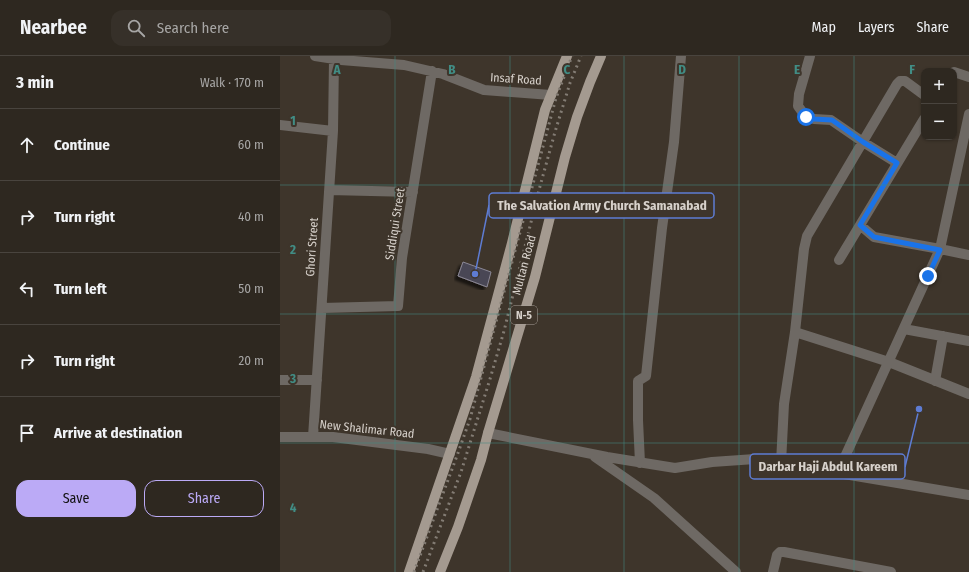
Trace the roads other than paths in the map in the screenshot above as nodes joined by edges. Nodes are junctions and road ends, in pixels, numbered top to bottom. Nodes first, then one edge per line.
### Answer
1 (315, 56) edge
2 (567, 56) edge
3 (601, 56) edge
4 (681, 56) edge
5 (810, 56) edge
6 (334, 59) junction
7 (367, 59) edge
8 (432, 71) junction
9 (957, 73) edge
10 (969, 77) edge
11 (921, 93) edge
12 (551, 95) junction
13 (969, 114) edge
14 (921, 124) edge
15 (280, 125) edge
16 (333, 131) junction
17 (863, 142) junction
18 (966, 147) edge
19 (897, 163) junction
20 (329, 190) junction
21 (413, 192) junction
22 (860, 225) junction
23 (940, 250) junction
24 (969, 255) edge
25 (839, 260) dead end
26 (322, 308) junction
27 (904, 329) junction
28 (795, 332) junction
29 (943, 336) junction
30 (969, 341) edge
31 (889, 362) junction
32 (280, 380) edge
33 (317, 380) junction
34 (936, 381) junction
35 (969, 394) edge
36 (488, 433) junction
37 (280, 437) edge
38 (313, 437) junction
39 (450, 454) junction
40 (592, 454) junction
41 (640, 462) junction
42 (781, 462) junction
43 (838, 472) junction
44 (969, 494) edge
45 (409, 572) edge
46 (440, 572) edge
47 (736, 572) edge
48 (773, 572) edge
49 (891, 572) edge

1 - 6 street, Insaf Road
2 - 12 main road, Multan Road / N-5
3 - 36 main road, Multan Road / N-5
4 - 41 street
5 - 17 street
6 - 7 street, Insaf Road
6 - 16 street, Ghori Street
7 - 8 street, Insaf Road
8 - 12 street, Insaf Road
8 - 21 street, Siddiqui Street
9 - 10 street
11 - 17 street
12 - 39 main road, Multan Road / N-5
13 - 18 street
14 - 19 street
15 - 16 street
16 - 20 street, Ghori Street
17 - 19 street
17 - 28 street
18 - 23 street
19 - 22 street
20 - 21 street
20 - 26 street, Ghori Street
21 - 26 street, Siddiqui Street
22 - 23 street
22 - 25 street
23 - 24 street
23 - 27 street
26 - 33 street, Ghori Street
27 - 29 street
27 - 31 street
28 - 31 street
28 - 42 street
29 - 30 street
29 - 34 street
31 - 34 street
31 - 43 street
32 - 33 street
33 - 38 street, Ghori Street
34 - 35 street
36 - 40 street
36 - 46 main road, Multan Road / N-5
37 - 38 street, New Shalimar Road
38 - 39 street, New Shalimar Road
39 - 45 main road, Multan Road / N-5
40 - 41 street
40 - 47 street
41 - 42 street
42 - 43 street
43 - 44 street
48 - 49 street

